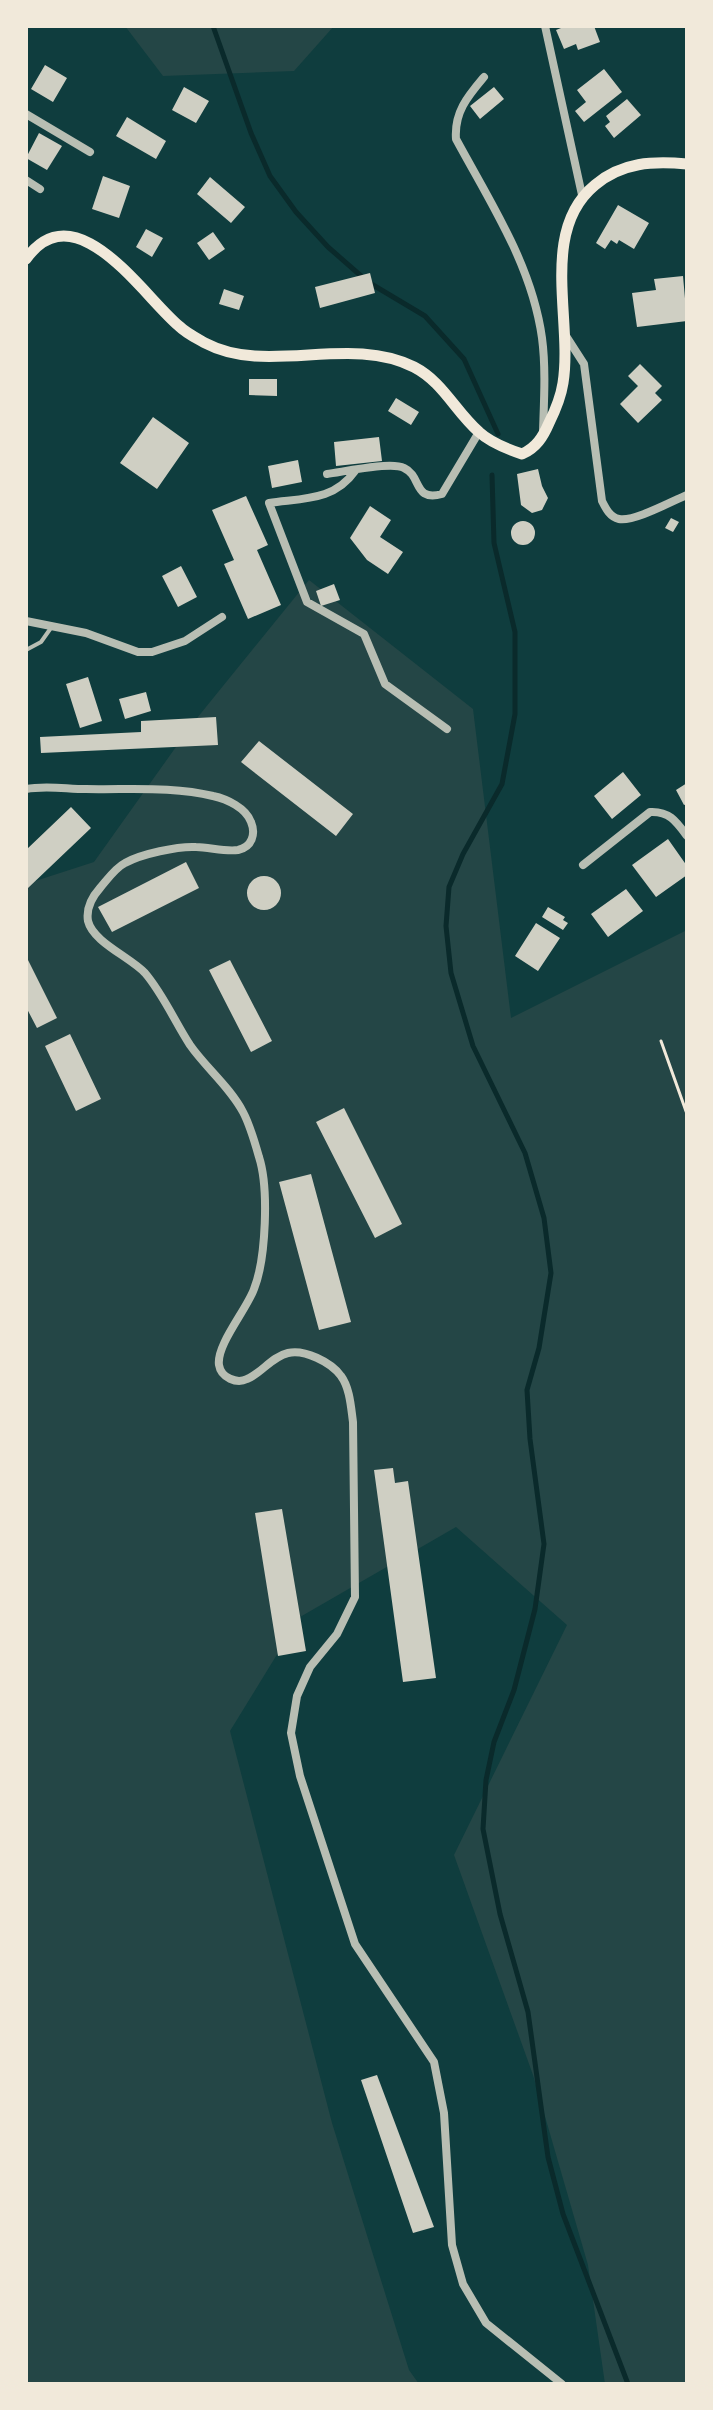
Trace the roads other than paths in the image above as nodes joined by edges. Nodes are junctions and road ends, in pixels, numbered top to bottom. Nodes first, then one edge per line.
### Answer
1 (545, 26) edge
2 (484, 77) dead end
3 (26, 114) edge
4 (90, 152) dead end
5 (687, 164) edge
6 (26, 180) edge
7 (40, 189) dead end
8 (582, 195) junction
9 (26, 259) edge
10 (563, 332) junction
11 (479, 432) junction
12 (543, 436) junction
13 (355, 471) junction
14 (327, 474) dead end
15 (687, 495) edge
16 (222, 617) dead end
17 (26, 621) edge
18 (53, 625) junction
19 (26, 650) edge
20 (447, 729) dead end
21 (26, 789) edge
22 (687, 836) edge
23 (583, 865) dead end
24 (562, 2384) edge

1 - 8 street
2 - 12 street
3 - 4 street
5 - 8 main road
6 - 7 street
8 - 10 main road
9 - 11 main road
10 - 12 main road
10 - 15 street
11 - 12 main road
11 - 13 street
13 - 14 street
13 - 20 street
16 - 18 street
17 - 18 street
18 - 19 lane
21 - 24 street
22 - 23 street

